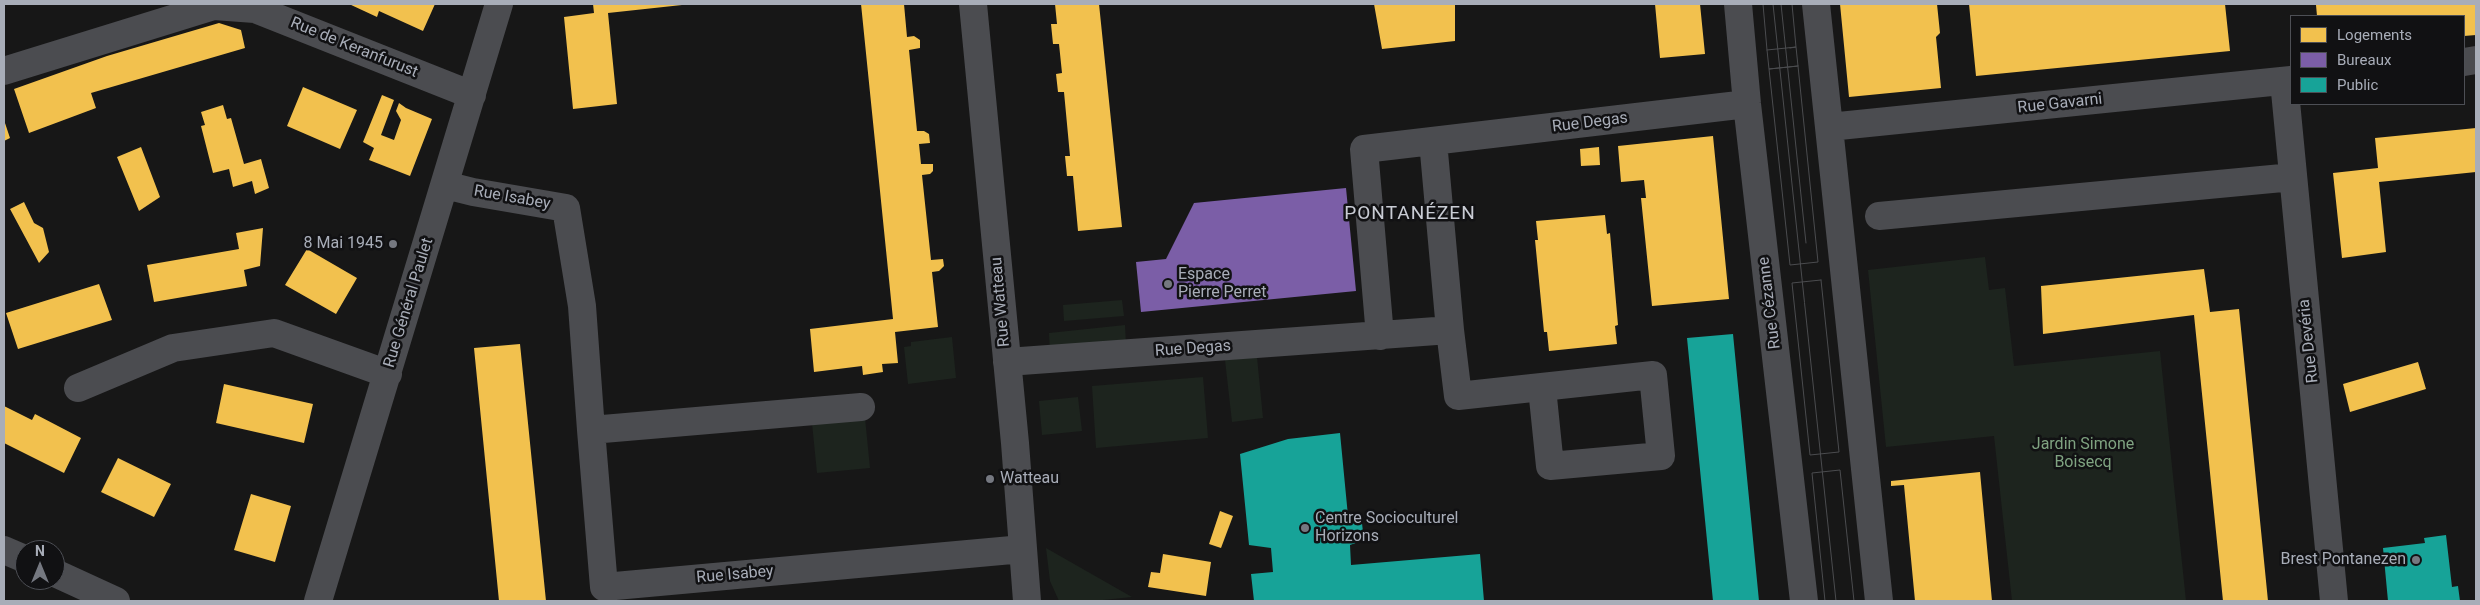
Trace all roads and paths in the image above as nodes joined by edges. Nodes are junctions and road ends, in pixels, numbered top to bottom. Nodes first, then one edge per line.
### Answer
1 (499, 4) edge
2 (973, 4) edge
3 (1738, 4) edge
4 (1816, 4) edge
5 (4, 71) edge
6 (2288, 81) edge
7 (472, 95) junction
8 (1747, 104) junction
9 (1829, 127) junction
10 (1433, 141) junction
11 (2293, 177) junction
12 (445, 185) junction
13 (1878, 216) dead end
14 (1450, 330) junction
15 (1380, 336) junction
16 (1007, 362) junction
17 (388, 374) junction
18 (78, 388) dead end
19 (1542, 388) junction
20 (861, 407) dead end
21 (591, 430) junction
22 (1023, 549) junction
23 (65, 578) edge
24 (116, 601) edge
25 (318, 601) edge
26 (1027, 601) edge
27 (1804, 601) edge
28 (1880, 601) edge
29 (2334, 601) edge

1 - 7 street, Rue Général Paulet
2 - 16 street, Rue Watteau
3 - 8 street, Rue Cézanne
4 - 9 street
5 - 7 street, Rue de Keranfurust
6 - 9 street, Rue Gavarni
6 - 11 street, Rue Devéria
7 - 12 street, Rue Général Paulet
8 - 10 street, Rue Degas
8 - 27 street, Rue Cézanne
9 - 28 street
10 - 14 street
10 - 15 street, Rue Degas
11 - 13 street
11 - 29 street, Rue Devéria
12 - 17 street, Rue Général Paulet
12 - 21 street, Rue Isabey
14 - 15 street, Rue Degas
14 - 19 street
15 - 16 street, Rue Degas
16 - 22 street, Rue Watteau
17 - 18 street
17 - 25 street, Rue Général Paulet
19 - 19 street
20 - 21 street
21 - 22 street, Rue Isabey
22 - 26 street, Rue Watteau
23 - 24 street

